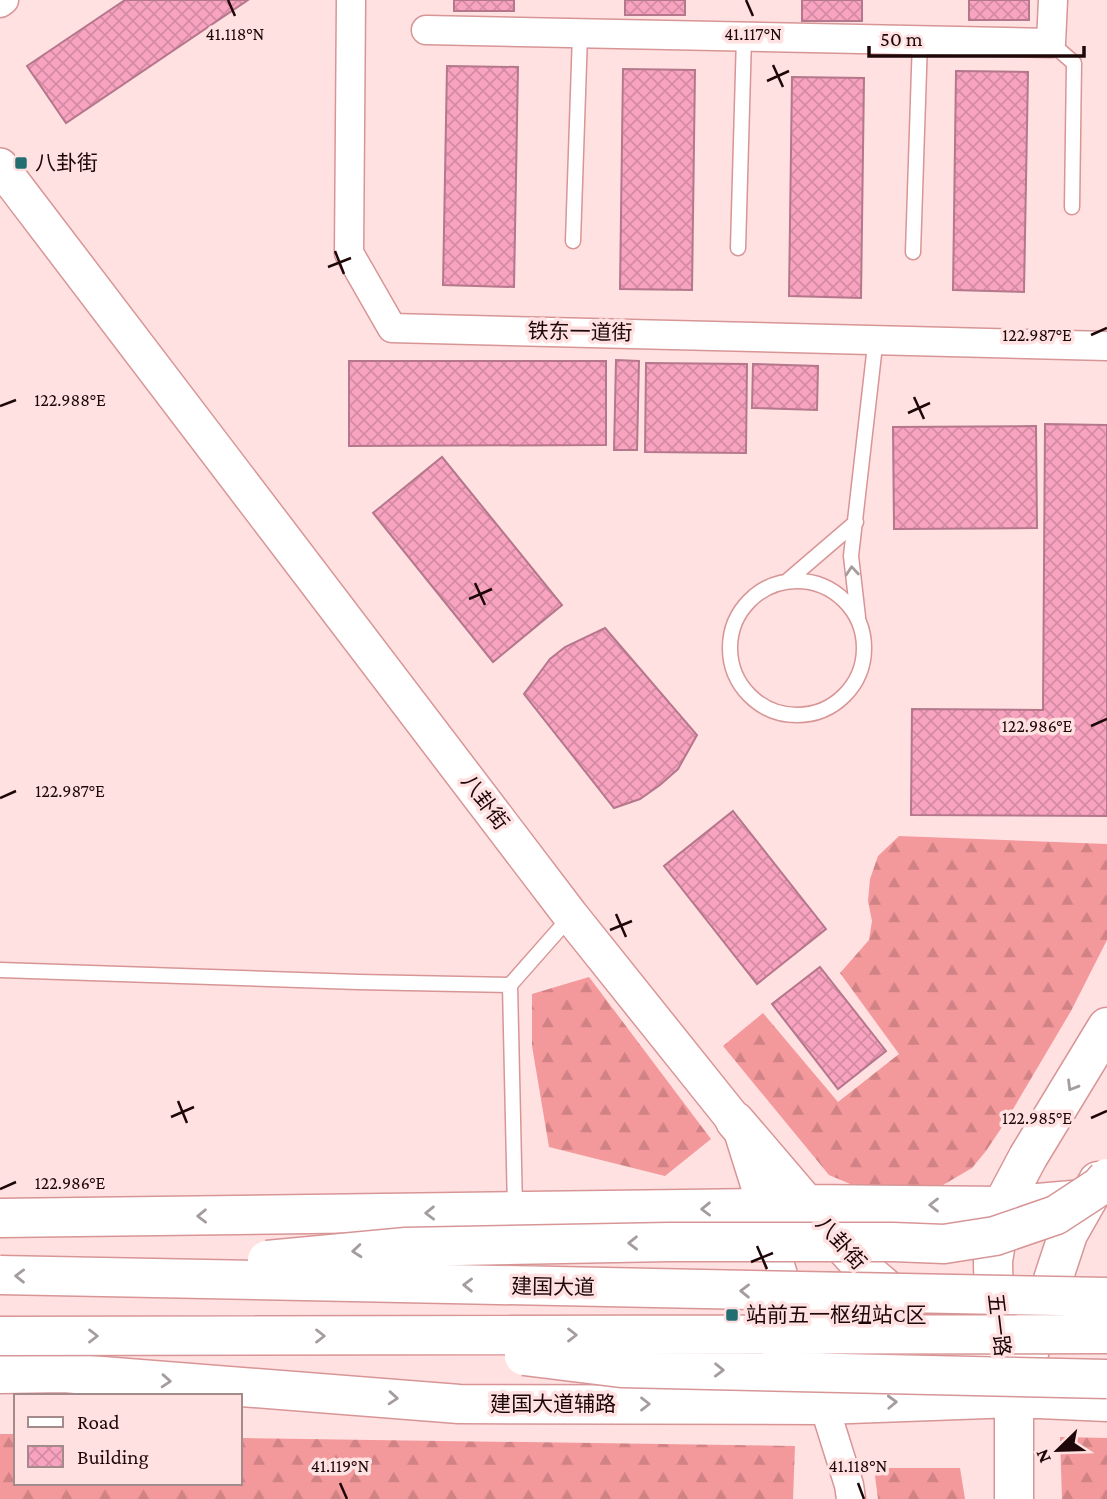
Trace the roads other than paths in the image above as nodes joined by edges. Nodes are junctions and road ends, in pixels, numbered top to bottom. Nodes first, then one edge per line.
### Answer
1 (351, 0) edge
2 (1053, 0) edge
3 (426, 30) dead end
4 (580, 34) junction
5 (744, 37) junction
6 (920, 40) junction
7 (1051, 43) junction
8 (0, 166) edge
9 (1072, 207) dead end
10 (573, 241) dead end
11 (738, 248) dead end
12 (914, 252) dead end
13 (874, 340) junction
14 (1107, 346) edge
15 (856, 522) junction
16 (786, 582) junction
17 (858, 620) junction
18 (571, 915) junction
19 (0, 970) edge
20 (510, 985) junction
21 (1107, 1027) edge
22 (735, 1121) junction
23 (1107, 1166) edge
24 (1100, 1191) edge
25 (806, 1205) junction
26 (1002, 1206) junction
27 (761, 1208) junction
28 (516, 1211) junction
29 (0, 1218) edge
30 (0, 1275) edge
31 (81, 1277) junction
32 (1107, 1297) edge
33 (1107, 1334) edge
34 (0, 1336) edge
35 (359, 1336) junction
36 (0, 1374) edge
37 (1107, 1379) edge
38 (1014, 1398) junction
39 (1107, 1402) edge
40 (823, 1405) junction
41 (851, 1499) edge
42 (1014, 1499) edge

1 - 13 street, 铁东一道街
2 - 7 street
3 - 4 street
4 - 5 street
4 - 10 lane
5 - 6 street
5 - 11 lane
6 - 7 street
6 - 12 lane
7 - 9 lane
8 - 18 street, 八卦街
13 - 14 street, 铁东一道街
13 - 15 lane
15 - 16 lane
17 -> 15 lane
16 - 17 lane
16 - 17 lane
18 - 20 lane
18 - 22 street, 八卦街
19 - 20 lane
20 - 28 lane
21 -> 26 main road, 五一路
22 - 25 main road, 八卦街
22 - 27 street
23 - 24 main road, 五一路
24 - 26 main road
24 -> 31 main road, bridge
24 - 38 main road, 五一路
26 -> 25 main road
25 - 27 main road
25 - 38 main road, 八卦街
26 - 38 main road, 五一路
27 -> 28 main road
27 - 40 street
28 -> 29 main road
31 -> 30 main road, 建国大道, bridge
32 -> 31 main road, 建国大道, bridge
35 -> 33 main road, bridge
34 -> 35 main road, bridge
35 -> 37 main road, bridge
36 -> 40 main road, 建国大道辅路
38 - 39 main road, 建国大道辅路
40 -> 38 main road, 建国大道辅路
38 - 42 main road
40 - 41 street

